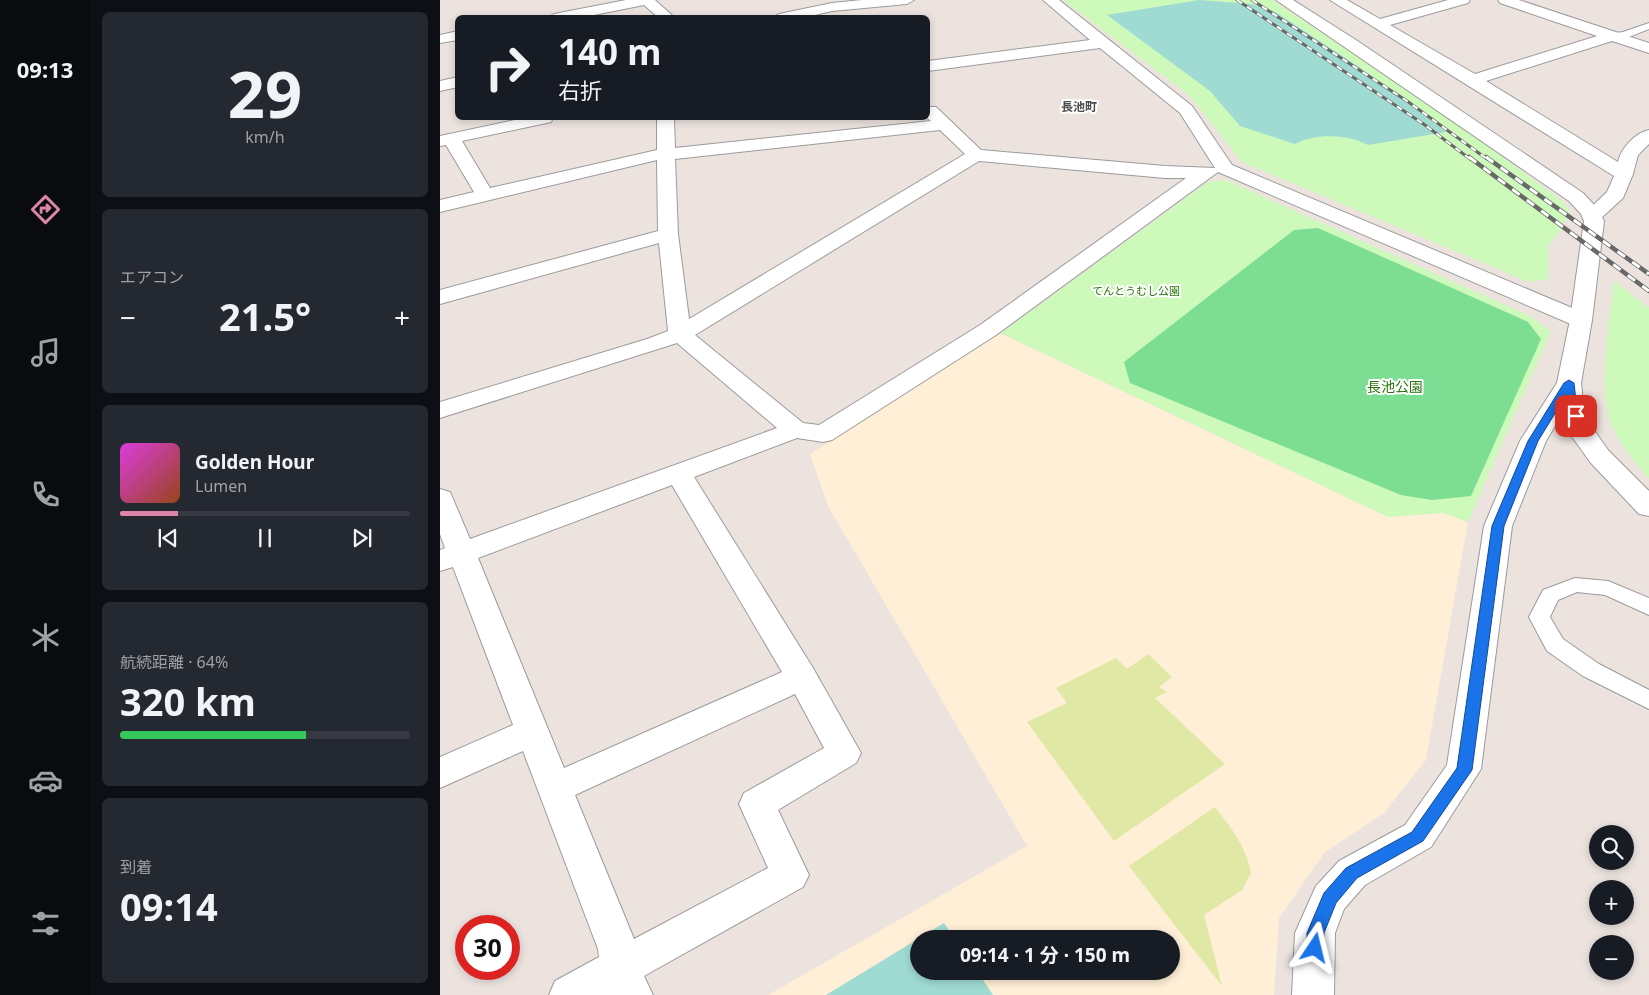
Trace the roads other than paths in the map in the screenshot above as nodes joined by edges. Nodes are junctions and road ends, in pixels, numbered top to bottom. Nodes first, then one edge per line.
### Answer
1 (647, 0) edge
2 (907, 0) edge
3 (1050, 0) edge
4 (1283, 0) edge
5 (1337, 0) edge
6 (1464, 0) edge
7 (1505, 0) edge
8 (830, 4) edge
9 (570, 15) edge
10 (664, 15) edge
11 (790, 15) edge
12 (839, 15) edge
13 (1379, 24) junction
14 (1649, 26) edge
15 (455, 36) edge
16 (1611, 36) junction
17 (440, 39) edge
18 (1103, 43) junction
19 (1649, 48) edge
20 (930, 66) edge
21 (1473, 80) junction
22 (455, 83) edge
23 (440, 86) edge
24 (930, 110) edge
25 (535, 120) edge
26 (665, 120) edge
27 (943, 125) junction
28 (1649, 135) edge
29 (445, 139) edge
30 (666, 154) junction
31 (976, 155) junction
32 (1215, 171) junction
33 (1624, 174) junction
34 (485, 195) junction
35 (440, 206) edge
36 (1592, 216) junction
37 (668, 234) junction
38 (440, 297) edge
39 (1581, 320) junction
40 (680, 334) junction
41 (1569, 383) junction
42 (440, 410) edge
43 (795, 430) junction
44 (679, 474) junction
45 (440, 498) edge
46 (1649, 508) edge
47 (451, 557) edge
48 (1649, 608) edge
49 (802, 677) junction
50 (1649, 700) edge
51 (532, 732) junction
52 (440, 773) edge
53 (554, 788) junction
54 (626, 981) edge
55 (570, 995) edge
56 (1313, 995) edge

1 - 9 street
1 - 10 street
2 - 8 street
3 - 18 street
4 - 36 street
5 - 13 street
6 - 13 street
7 - 16 street
8 - 11 street
8 - 12 street
13 - 21 street
14 - 16 lane
15 - 17 street
16 - 19 street
16 - 21 street
18 - 20 street
18 - 32 street
21 - 33 street
22 - 23 street
24 - 27 street
25 - 29 street
26 - 30 street
27 - 30 street
27 - 31 street
28 - 33 street
29 - 34 street
30 - 34 street
30 - 37 street
31 - 32 street
31 - 40 street
32 - 39 street
32 - 43 street
33 - 36 street
34 - 35 street
36 - 39 street
37 - 38 street
37 - 40 street
39 - 41 street
40 - 42 street
40 - 43 street
41 - 46 street
41 - 56 street
43 - 44 street
44 - 47 street
44 - 49 street
45 - 47 street
47 - 51 street
48 - 50 lane
49 - 53 street
49 - 54 street
51 - 52 street
51 - 53 street
53 - 54 street
54 - 55 street

